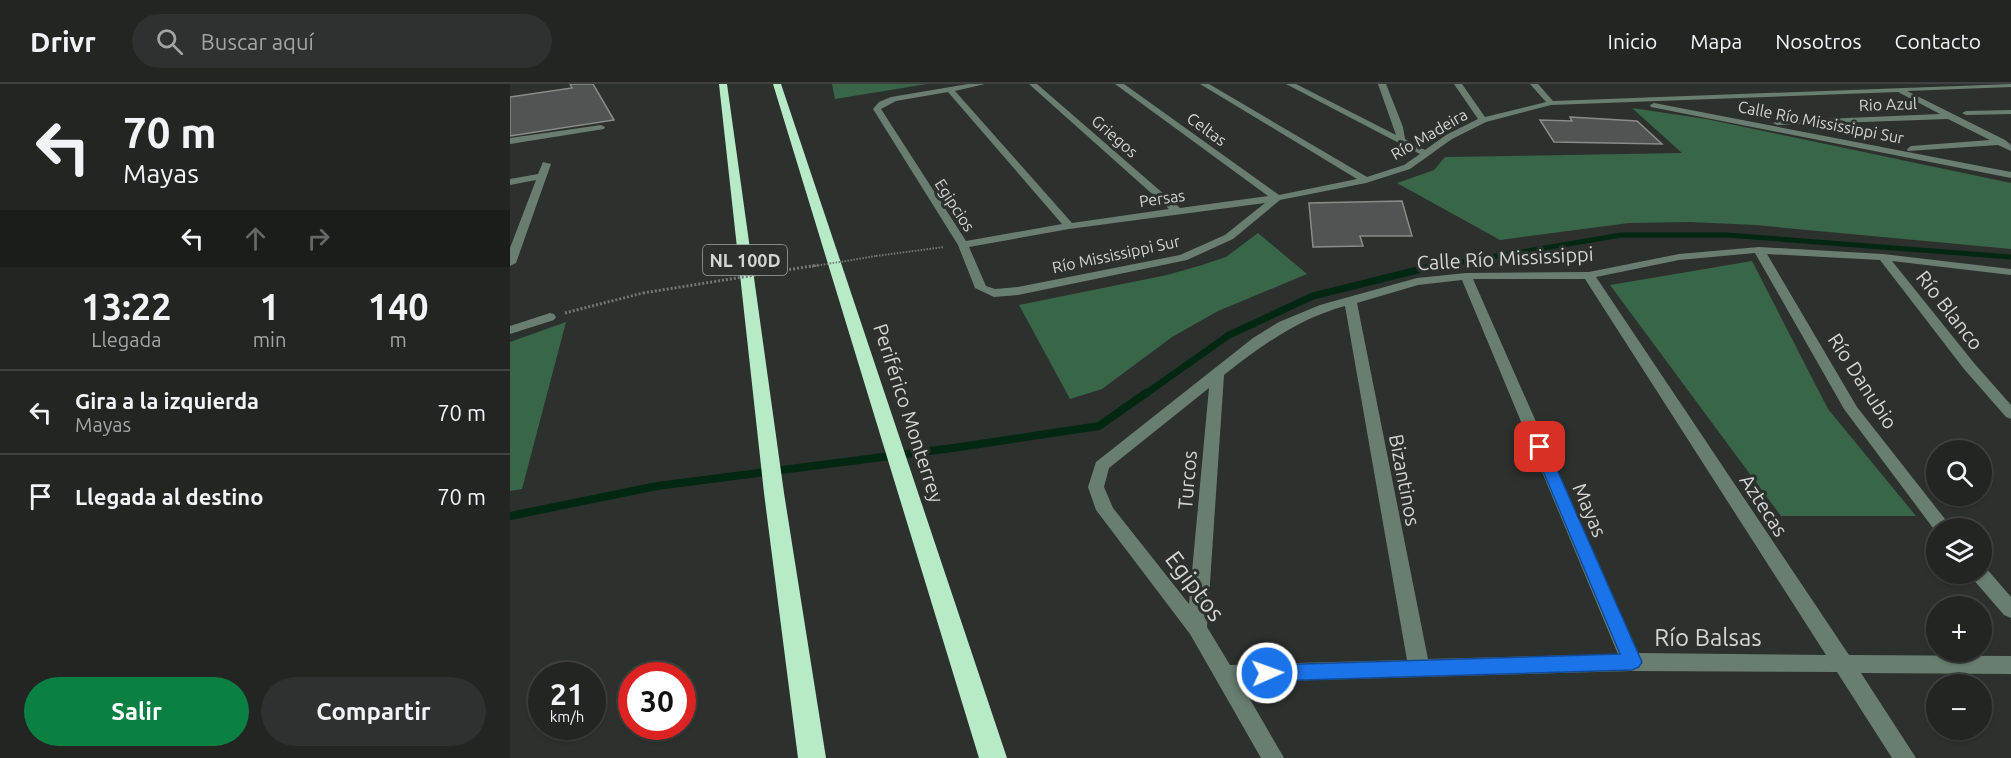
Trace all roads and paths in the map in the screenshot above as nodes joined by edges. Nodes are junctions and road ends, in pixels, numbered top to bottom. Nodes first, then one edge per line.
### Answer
1 (723, 84) edge
2 (777, 84) edge
3 (981, 84) edge
4 (1033, 84) edge
5 (1119, 84) edge
6 (1204, 84) edge
7 (1290, 84) edge
8 (1308, 84) edge
9 (1382, 84) edge
10 (1458, 84) edge
11 (1534, 84) edge
12 (1893, 85) edge
13 (2011, 85) edge
14 (950, 89) junction
15 (1912, 89) junction
16 (1310, 94) junction
17 (1624, 100) junction
18 (1551, 104) junction
19 (2011, 112) edge
20 (1966, 113) junction
21 (1953, 116) junction
22 (1483, 120) junction
23 (1984, 123) dead end
24 (1754, 124) junction
25 (601, 127) dead end
26 (2002, 132) dead end
27 (2011, 137) edge
28 (510, 141) edge
29 (1401, 141) junction
30 (2002, 142) junction
31 (2011, 148) edge
32 (1890, 151) junction
33 (1427, 154) junction
34 (546, 164) dead end
35 (2011, 175) edge
36 (541, 176) junction
37 (1366, 180) junction
38 (510, 182) edge
39 (1277, 198) junction
40 (1177, 210) junction
41 (1069, 226) junction
42 (963, 245) junction
43 (1759, 250) junction
44 (1883, 257) junction
45 (510, 263) edge
46 (2011, 272) edge
47 (1589, 275) junction
48 (1466, 276) junction
49 (1018, 291) joint
50 (1350, 299) junction
51 (550, 317) joint
52 (510, 330) edge
53 (1217, 372) junction
54 (2011, 414) edge
55 (1121, 451) joint
56 (1935, 518) edge
57 (1988, 584) edge
58 (2011, 610) edge
59 (1197, 628) junction
60 (1632, 662) junction
61 (1842, 663) junction
62 (2011, 665) edge
63 (1419, 668) junction
64 (1224, 674) junction
65 (812, 758) edge
66 (993, 758) edge
67 (1273, 758) edge
68 (1905, 758) edge

1 - 65 highway, NL 100D
2 - 66 highway, Periférico Monterrey
3 - 14 street
4 - 40 street, Griegos
5 - 39 street, Celtas
6 - 37 street
7 - 16 street
8 - 16 street
9 - 29 street
10 - 22 street
11 - 18 street
12 - 15 street
12 - 17 street, Río Madeira
12 - 21 street
13 - 15 street
14 - 41 street
14 - 42 street, Egipcios
15 - 20 street
16 - 29 street
17 - 18 street, Río Madeira
17 - 24 street, Calle Río Mississippi Sur
18 - 22 street, Río Madeira
19 - 20 street
20 - 23 street
21 - 24 street, Rio Azul
21 - 30 street
22 - 33 street, Río Madeira
24 - 32 street, Calle Río Mississippi Sur
25 - 28 street
26 - 27 street
29 - 33 street
30 - 31 street
30 - 32 street
32 - 35 street, Calle Río Mississippi Sur
33 - 37 street, Río Madeira
34 - 36 street
36 - 38 street
36 - 45 street
37 - 39 street, Persas
39 - 40 street, Persas
39 - 49 street, Río Mississippi Sur
40 - 41 street, Persas
41 - 42 street, Persas
42 - 49 street, Egipcios
42 - 51 path, bridge
43 - 44 street, Calle Río Mississippi
43 - 47 street, Calle Río Mississippi
43 - 56 street, Río Danubio
44 - 46 street, Calle Río Mississippi
44 - 54 street, Río Blanco
47 - 48 street, Calle Río Mississippi
47 - 61 street, Aztecas
48 - 50 street, Calle Río Mississippi
48 - 60 street, Mayas
50 - 53 street, Calle Río Mississippi
50 - 63 street, Bizantinos
51 - 52 street
53 - 55 street, Calle Río Mississippi
53 - 59 street, Turcos
55 - 59 street, Egiptos
57 - 58 street
59 - 64 street, Egiptos
60 - 61 street, Río Balsas
60 - 63 street, Río Balsas
61 - 62 street, Río Balsas
61 - 68 street, Aztecas
63 - 64 street, Río Balsas
64 - 67 street, Egiptos

